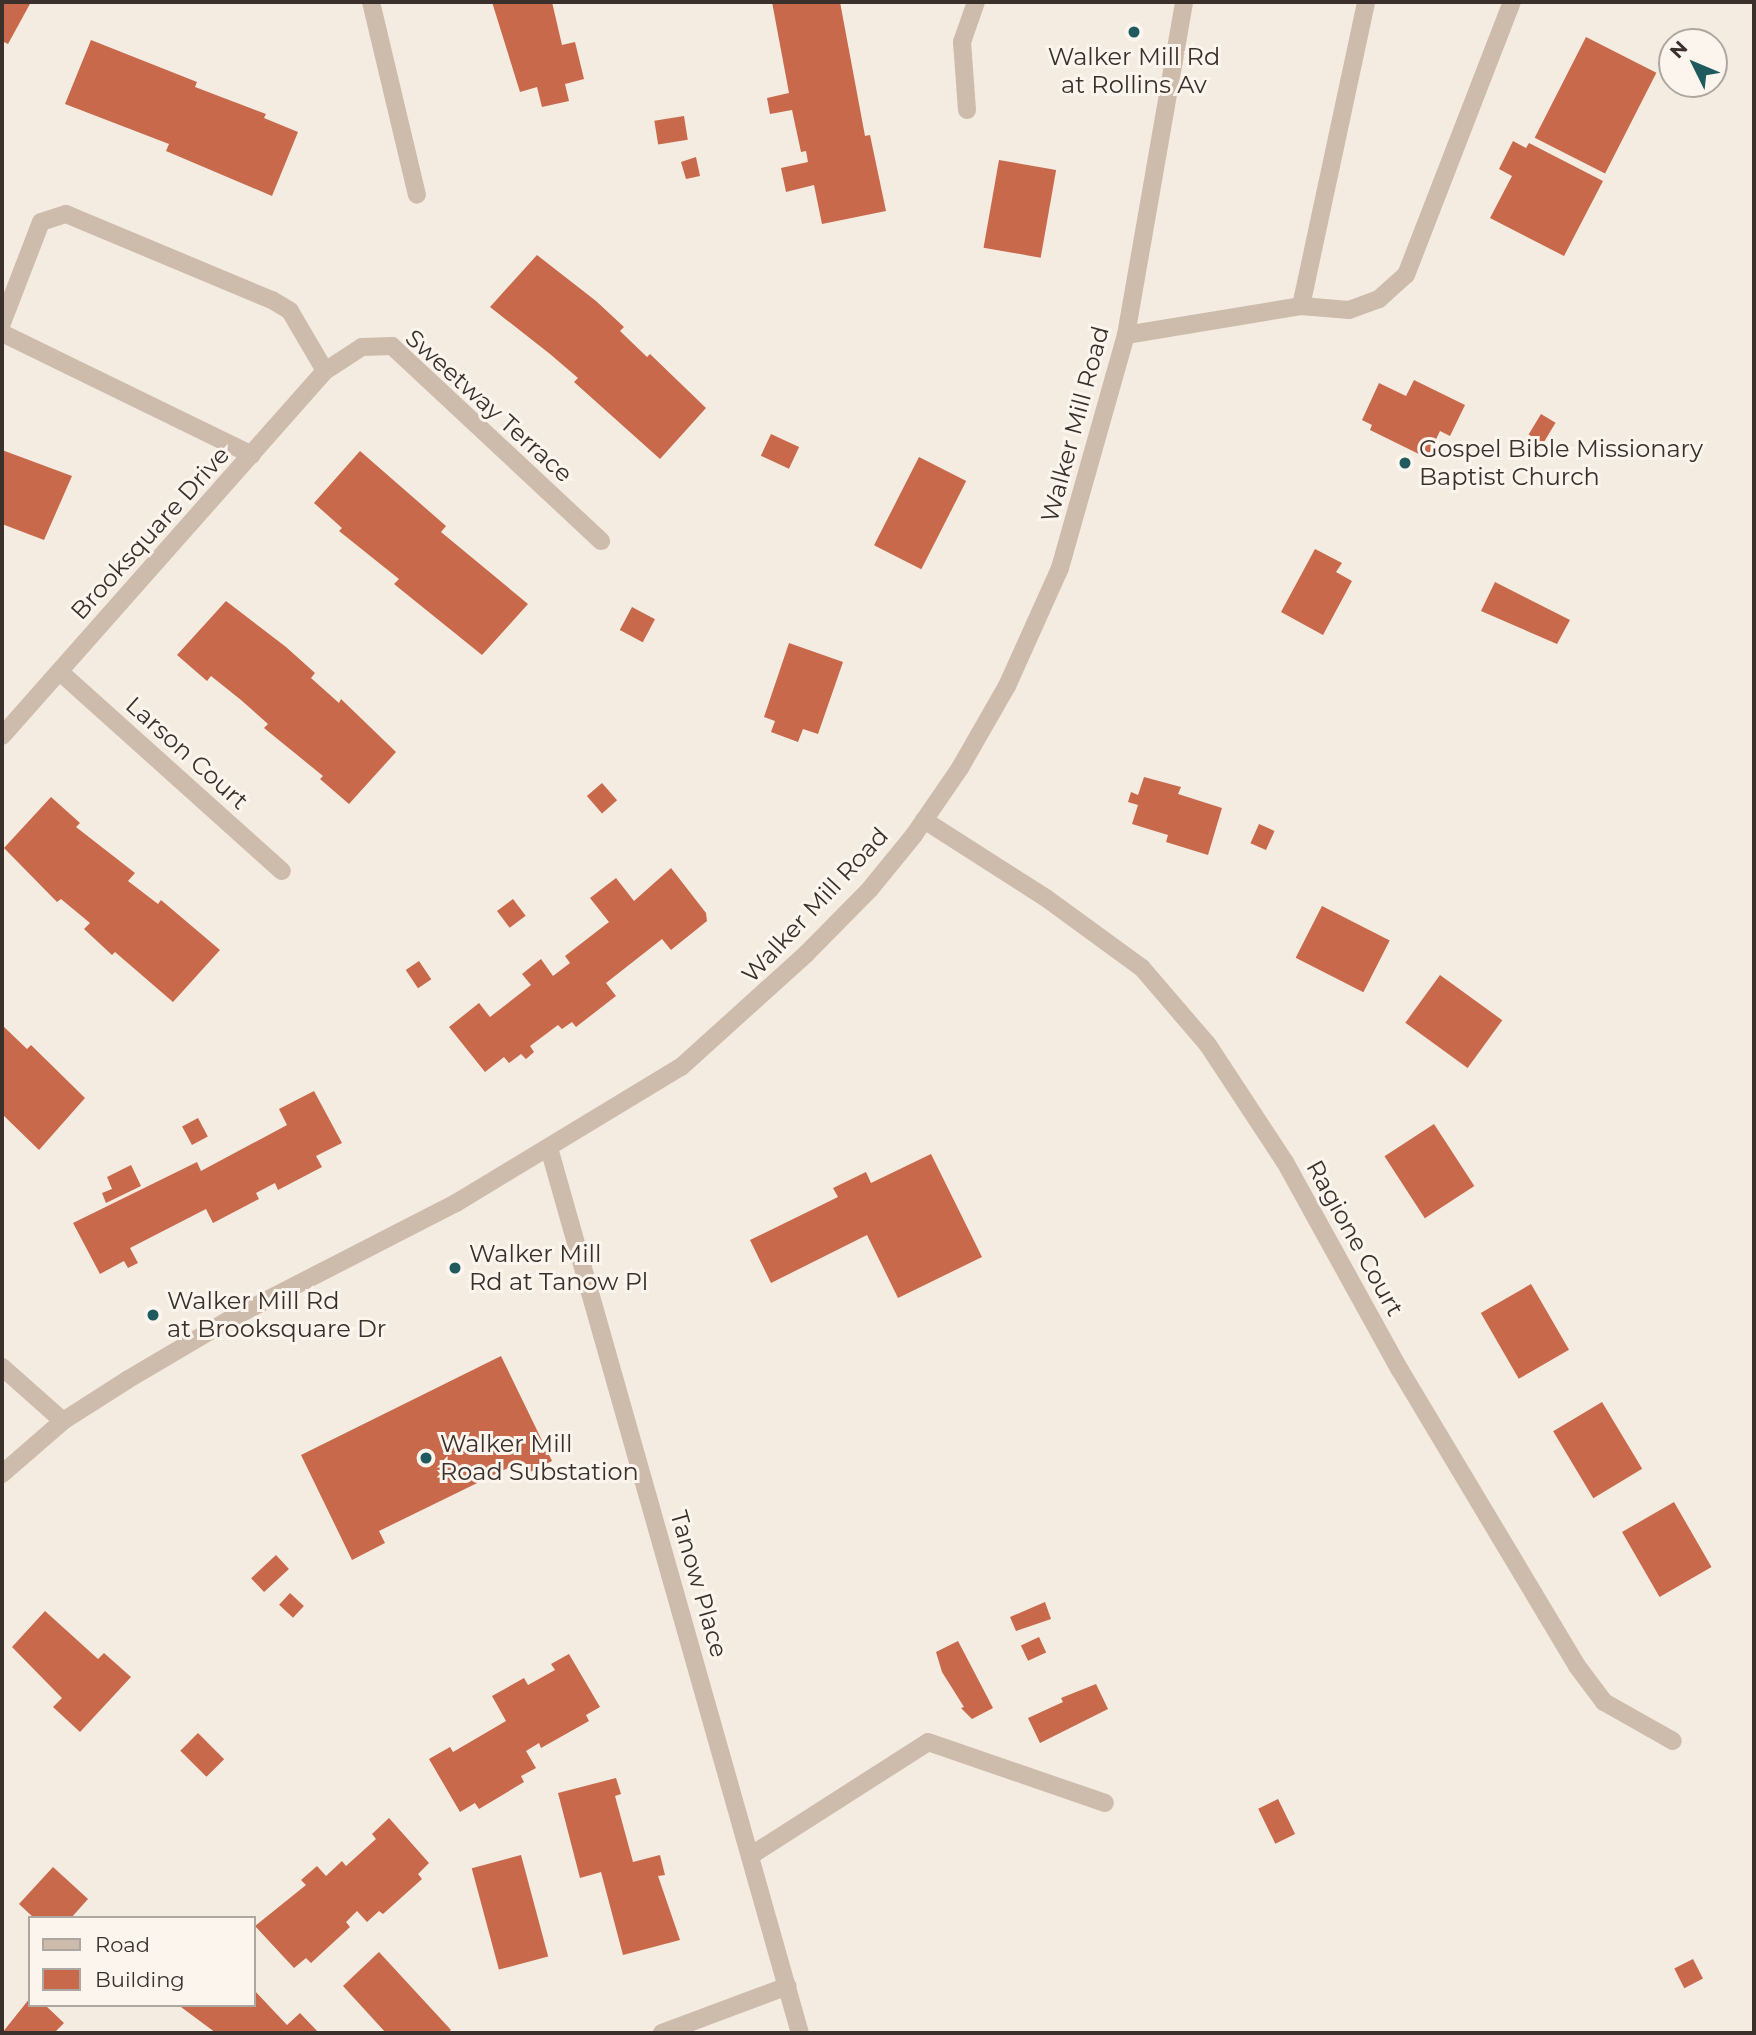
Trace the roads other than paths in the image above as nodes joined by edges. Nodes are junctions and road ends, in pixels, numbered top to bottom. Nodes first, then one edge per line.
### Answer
1 (371, 2) edge
2 (976, 2) edge
3 (1184, 2) edge
4 (1366, 2) edge
5 (1512, 2) edge
6 (967, 110) dead end
7 (417, 195) dead end
8 (1301, 306) junction
9 (2, 323) edge
10 (2, 333) edge
11 (1126, 335) junction
12 (329, 366) junction
13 (252, 455) junction
14 (601, 541) dead end
15 (60, 672) junction
16 (2, 736) edge
17 (924, 820) junction
18 (282, 871) dead end
19 (550, 1148) junction
20 (2, 1367) edge
21 (63, 1421) junction
22 (2, 1474) edge
23 (1673, 1741) dead end
24 (1105, 1803) dead end
25 (750, 1856) junction
26 (788, 1986) junction
27 (662, 2033) edge
28 (800, 2033) edge

1 - 7 street
2 - 6 street
3 - 11 street, Walker Mill Road
4 - 8 street
5 - 8 street
8 - 11 street
9 - 12 street
10 - 13 street
11 - 17 street, Walker Mill Road
12 - 13 street, Brooksquare Drive
12 - 14 street, Sweetway Terrace
13 - 15 street, Brooksquare Drive
15 - 16 street, Brooksquare Drive
15 - 18 street, Larson Court
17 - 19 street, Walker Mill Road
17 - 23 street, Ragione Court
19 - 21 street, Walker Mill Road
19 - 25 street, Tanow Place
20 - 21 street
21 - 22 street, Walker Mill Road
24 - 25 street
25 - 26 street, Tanow Place
26 - 27 street
26 - 28 street, Tanow Place

